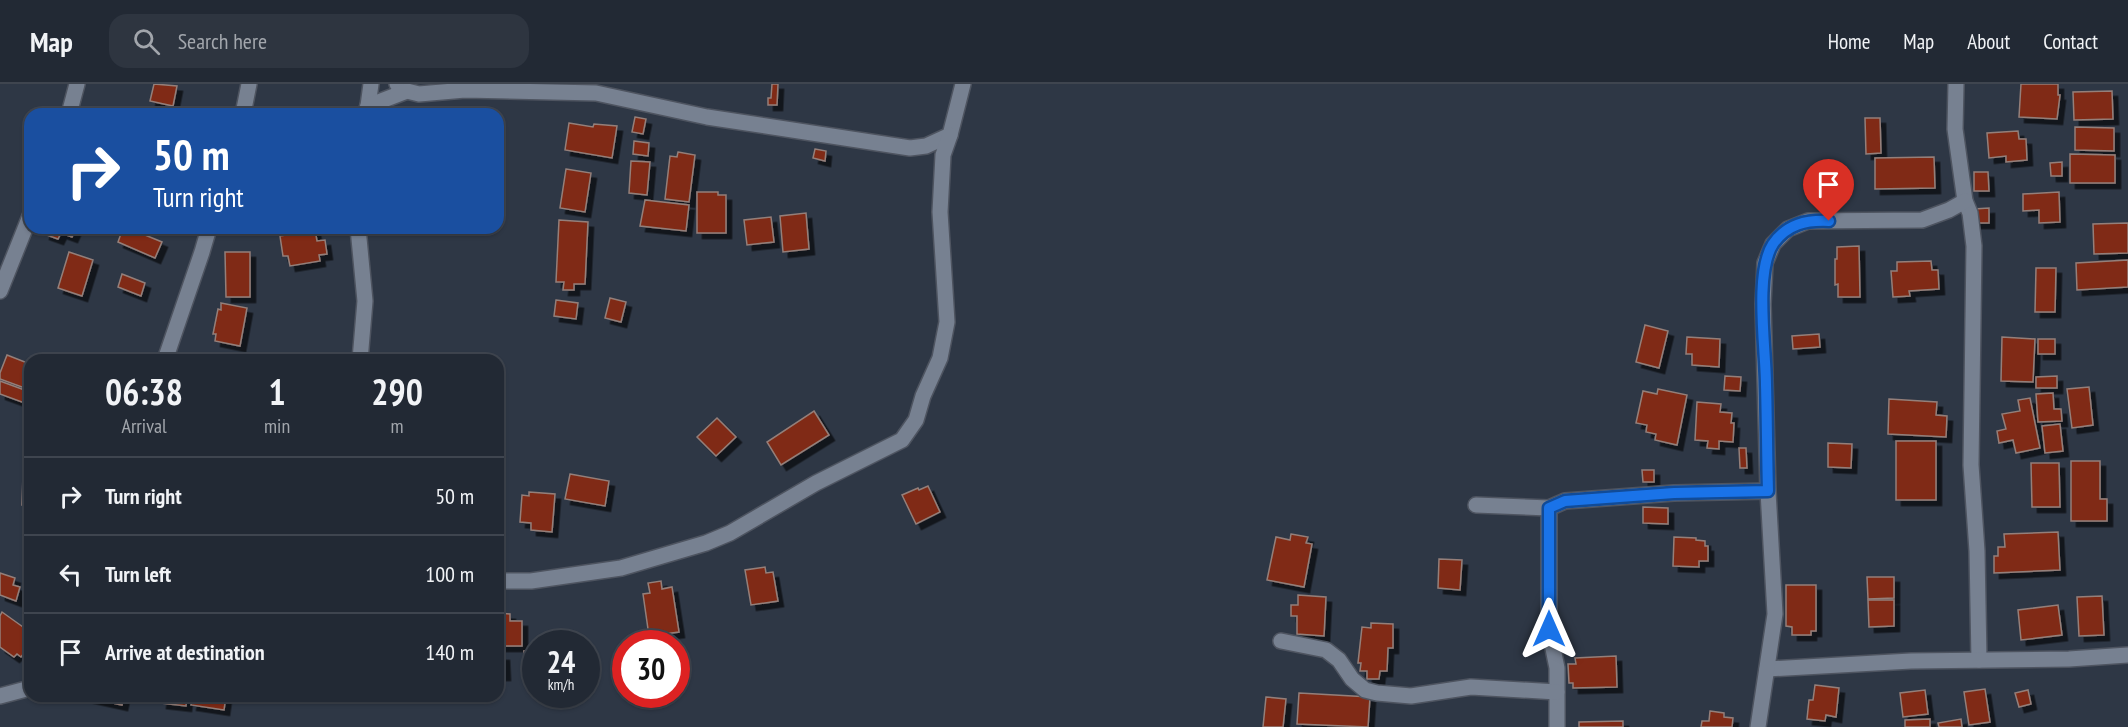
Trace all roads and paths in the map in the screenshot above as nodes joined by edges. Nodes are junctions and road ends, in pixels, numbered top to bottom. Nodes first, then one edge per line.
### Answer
1 (77, 84) edge
2 (249, 84) edge
3 (371, 84) edge
4 (963, 84) edge
5 (1956, 84) edge
6 (402, 87) edge
7 (597, 88) edge
8 (71, 108) edge
9 (244, 108) edge
10 (367, 108) edge
11 (370, 108) edge
12 (950, 135) junction
13 (1965, 201) junction
14 (24, 231) edge
15 (207, 234) edge
16 (359, 234) edge
17 (0, 291) edge
18 (167, 354) edge
19 (361, 354) edge
20 (1768, 491) junction
21 (1476, 505) dead end
22 (1549, 508) junction
23 (504, 581) edge
24 (1281, 641) dead end
25 (2128, 655) edge
26 (1979, 660) junction
27 (1767, 669) junction
28 (24, 690) edge
29 (1557, 692) junction
30 (0, 696) edge
31 (1557, 727) edge
32 (1758, 727) edge

1 - 8 street
2 - 9 street
3 - 10 street
4 - 12 street
5 - 13 street
6 - 7 street
6 - 11 street
7 - 12 street
12 - 23 street
13 - 20 street
13 - 26 street
14 - 17 street
15 - 18 street
16 - 19 street
20 - 22 street
20 - 27 street
21 - 22 street
22 - 29 street
24 - 29 street
25 - 26 street
26 - 27 street
27 - 32 street
28 - 30 street
29 - 31 street

